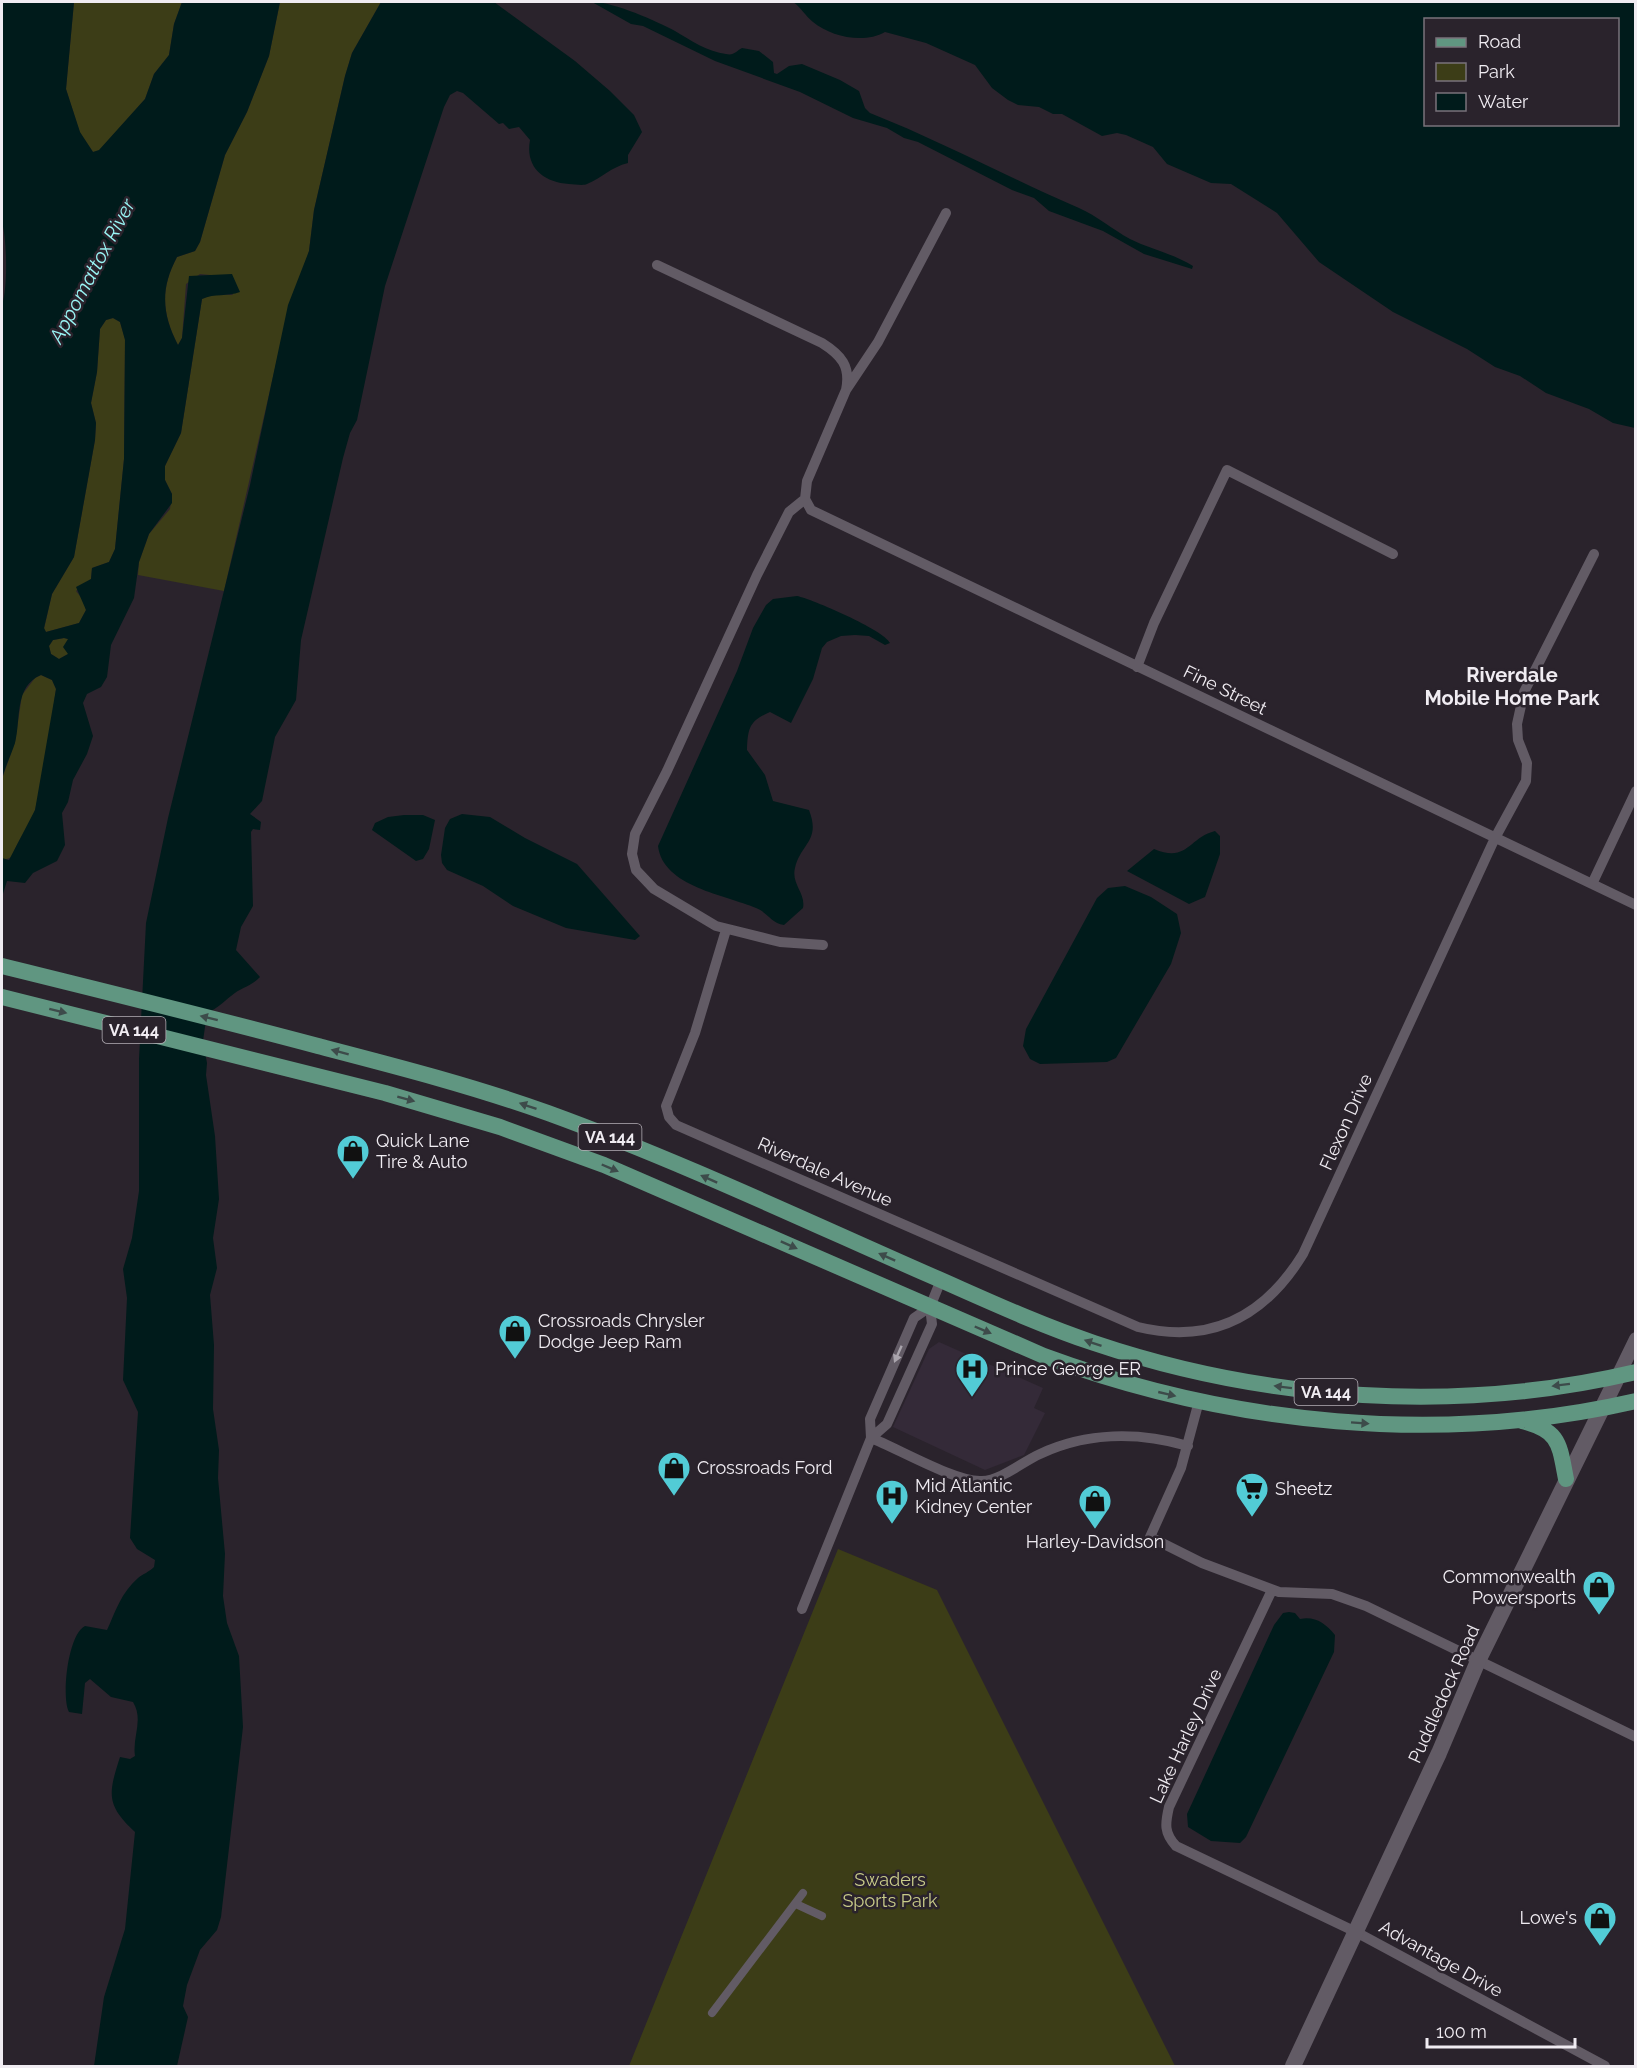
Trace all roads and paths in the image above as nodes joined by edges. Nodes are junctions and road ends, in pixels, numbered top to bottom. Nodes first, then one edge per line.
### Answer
1 (946, 213) dead end
2 (657, 265) dead end
3 (846, 390) junction
4 (805, 500) junction
5 (1393, 554) dead end
6 (1594, 554) dead end
7 (1137, 667) junction
8 (1635, 791) edge
9 (1495, 838) junction
10 (1592, 884) junction
11 (1635, 905) edge
12 (726, 930) junction
13 (823, 945) dead end
14 (2, 966) edge
15 (2, 997) edge
16 (941, 1280) junction
17 (930, 1307) junction
18 (1152, 1330) joint
19 (1635, 1339) edge
20 (1635, 1372) edge
21 (1618, 1376) junction
22 (1199, 1401) junction
23 (1635, 1401) edge
24 (1604, 1408) junction
25 (1515, 1420) junction
26 (871, 1438) junction
27 (1188, 1446) junction
28 (1566, 1479) junction
29 (1272, 1590) junction
30 (802, 1609) dead end
31 (1478, 1661) junction
32 (1635, 1737) edge
33 (803, 1893) dead end
34 (796, 1904) junction
35 (822, 1916) dead end
36 (1356, 1932) junction
37 (712, 2013) dead end
38 (1293, 2067) edge
39 (1605, 2067) edge

1 - 3 street
2 - 3 street
3 - 4 street
4 - 7 street, Fine Street
4 - 12 street
5 - 7 street
6 - 9 street, Flexon Drive
7 - 9 street, Fine Street
8 - 10 street
9 - 10 street, Fine Street
9 - 18 street, Flexon Drive
10 - 11 street, Fine Street
12 - 13 street
12 - 18 street, Riverdale Avenue
16 -> 14 main road, VA 144
15 -> 17 main road, VA 144
16 - 17 street
21 -> 16 main road, VA 144
17 -> 22 main road, VA 144
17 - 26 street
17 -> 26 street
19 - 21 street, Puddledock Road
20 - 21 main road, VA 144
21 - 24 main road, Puddledock Road
22 -> 25 main road, VA 144
22 - 27 street
23 - 24 main road, VA 144
24 - 25 main road, VA 144
24 - 28 main road, Puddledock Road
25 - 28 main road
26 - 27 street
26 - 30 street
27 - 29 street
28 - 31 main road, Puddledock Road
29 - 31 street
29 - 36 street, Lake Harley Drive
31 - 32 street
31 - 36 main road, Puddledock Road
33 - 34 street
34 - 35 street
34 - 37 street
36 - 38 main road, Puddledock Road
36 - 39 street, Advantage Drive

